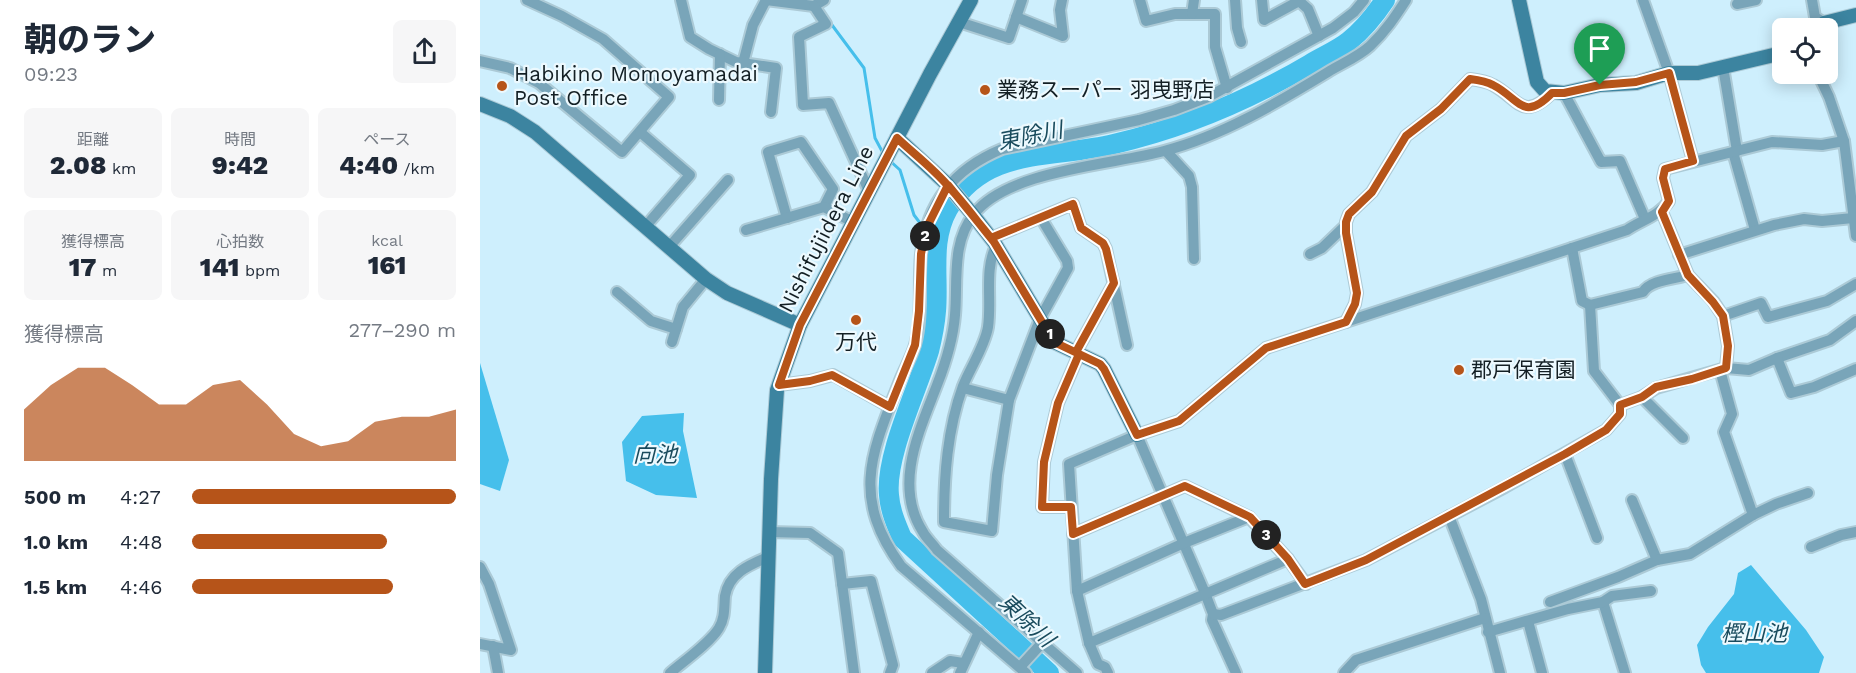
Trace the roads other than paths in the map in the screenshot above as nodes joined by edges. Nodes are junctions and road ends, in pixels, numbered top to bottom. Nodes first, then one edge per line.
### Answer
1 (527, 0) edge
2 (681, 0) edge
3 (766, 0) edge
4 (971, 0) edge
5 (1022, 0) edge
6 (1062, 0) edge
7 (1140, 0) edge
8 (1194, 0) edge
9 (1234, 0) edge
10 (1262, 0) edge
11 (1364, 0) edge
12 (1406, 0) edge
13 (1643, 0) edge
14 (1756, 0) edge
15 (1812, 0) edge
16 (1521, 1) edge
17 (819, 3) edge
18 (1737, 4) dead end
19 (1192, 14) junction
20 (1856, 15) edge
21 (1016, 17) junction
22 (1816, 18) edge
23 (1838, 21) edge
24 (959, 22) junction
25 (1319, 36) junction
26 (1241, 42) dead end
27 (720, 54) junction
28 (1772, 56) edge
29 (480, 61) edge
30 (743, 63) junction
31 (1723, 68) junction
32 (1669, 73) junction
33 (1823, 84) edge
34 (1227, 88) junction
35 (1558, 93) junction
36 (719, 100) dead end
37 (480, 104) edge
38 (771, 111) dead end
39 (640, 132) junction
40 (897, 138) junction
41 (1844, 141) junction
42 (1166, 151) junction
43 (1735, 152) junction
44 (1693, 161) junction
45 (728, 180) dead end
46 (948, 185) junction
47 (869, 190) junction
48 (824, 207) junction
49 (1662, 212) junction
50 (973, 215) junction
51 (787, 218) junction
52 (1041, 218) junction
53 (1853, 218) junction
54 (1645, 219) junction
55 (853, 222) junction
56 (1346, 225) junction
57 (645, 226) junction
58 (746, 230) dead end
59 (1755, 230) junction
60 (1856, 236) edge
61 (994, 242) junction
62 (669, 247) junction
63 (1572, 248) junction
64 (1310, 254) dead end
65 (1679, 255) junction
66 (1194, 259) dead end
67 (1688, 275) junction
68 (706, 279) junction
69 (1114, 283) junction
70 (1856, 284) edge
71 (617, 292) dead end
72 (1590, 304) junction
73 (1723, 316) junction
74 (1040, 319) junction
75 (1856, 321) edge
76 (1346, 322) junction
77 (800, 325) junction
78 (676, 329) junction
79 (672, 342) dead end
80 (1127, 345) dead end
81 (1077, 353) junction
82 (1777, 358) junction
83 (1723, 369) junction
84 (1856, 369) edge
85 (779, 385) junction
86 (963, 388) junction
87 (1642, 397) junction
88 (1009, 400) junction
89 (1620, 405) junction
90 (890, 407) junction
91 (1137, 435) junction
92 (1683, 438) dead end
93 (1565, 454) junction
94 (1808, 493) dead end
95 (1164, 495) junction
96 (1632, 500) dead end
97 (1071, 507) junction
98 (1753, 514) junction
99 (1449, 516) junction
100 (1250, 517) junction
101 (769, 532) junction
102 (1856, 532) edge
103 (1073, 534) junction
104 (1597, 538) dead end
105 (1184, 543) junction
106 (1811, 547) dead end
107 (768, 557) junction
108 (1288, 559) junction
109 (1657, 560) junction
110 (480, 567) edge
111 (842, 584) junction
112 (1305, 584) junction
113 (1077, 591) junction
114 (1651, 591) dead end
115 (1205, 594) junction
116 (1550, 602) dead end
117 (1603, 602) junction
118 (1213, 614) junction
119 (1485, 618) junction
120 (1528, 621) junction
121 (979, 632) junction
122 (1488, 632) junction
123 (1089, 643) junction
124 (480, 644) edge
125 (1041, 644) junction
126 (493, 646) junction
127 (962, 668) edge
128 (1023, 668) edge
129 (498, 673) edge
130 (670, 673) edge
131 (765, 673) edge
132 (854, 673) edge
133 (890, 673) edge
134 (932, 673) edge
135 (1077, 673) edge
136 (1108, 673) edge
137 (1236, 673) edge
138 (1344, 673) edge
139 (1500, 673) edge
140 (1542, 673) edge
141 (1625, 673) edge

1 - 39 street
2 - 27 street
3 - 17 street
3 - 30 street
4 - 24 main road, Nishifujiidera Line
5 - 21 street
6 - 21 street
7 - 19 street
8 - 19 street
9 - 26 street
10 - 25 street
11 - 25 street
12 - 42 street
13 - 32 street
14 - 18 street
15 - 22 street
16 - 35 main road
17 - 47 street
19 - 34 street
20 - 23 main road
21 - 24 street
24 - 40 main road, Nishifujiidera Line
25 - 34 street
27 - 30 street
27 - 36 street
28 - 31 main road
29 - 39 street
30 - 38 street
31 - 32 main road
31 - 43 street
32 - 35 main road
32 - 44 street
33 - 41 street
34 - 46 street
35 - 54 street
35 - 56 street
37 - 57 main road
39 - 57 street
40 - 46 main road
40 - 47 main road, Nishifujiidera Line
41 - 43 street
41 - 53 street
42 - 50 street
42 - 66 street
43 - 44 street
43 - 59 street
44 - 49 street
45 - 62 street
46 - 50 main road
46 - 90 street
47 - 55 main road, Nishifujiidera Line
48 - 51 street
48 - 51 street
48 - 55 street
49 - 54 street
49 - 65 street
50 - 61 main road
50 - 125 street
51 - 58 street
52 - 61 street
52 - 69 street
52 - 74 street
53 - 59 street
53 - 60 street
54 - 63 street
55 - 77 main road, Nishifujiidera Line
56 - 64 street
56 - 76 street
57 - 62 main road
59 - 65 street
61 - 74 main road
61 - 86 street
62 - 68 main road
63 - 72 street
63 - 76 street
65 - 67 street
67 - 72 street
67 - 73 street
68 - 77 main road
68 - 78 street
69 - 80 street
69 - 81 street
70 - 73 street
71 - 78 street
72 - 89 street
73 - 83 street
74 - 81 main road
74 - 88 street
75 - 82 street
76 - 91 street
77 - 85 main road, Nishifujiidera Line
78 - 79 street
81 - 91 main road
81 - 97 street
82 - 83 street
82 - 84 street
83 - 87 street
83 - 98 street
85 - 90 street
85 - 101 main road, Nishifujiidera Line
86 - 88 street
86 - 88 street
87 - 89 street
87 - 92 street
89 - 93 street
90 - 121 street
91 - 95 street
91 - 97 street
93 - 99 street
93 - 104 street
94 - 98 street
95 - 100 street
95 - 103 street
95 - 105 street
96 - 109 street
97 - 103 street
98 - 109 street
99 - 112 street
99 - 119 street
100 - 105 street
100 - 108 street
101 - 107 main road, Nishifujiidera Line
101 - 111 street
102 - 106 street
103 - 113 street
105 - 113 street
105 - 115 street
107 - 130 street
107 - 131 main road, Nishifujiidera Line
108 - 112 street
108 - 115 street
109 - 116 street
110 - 126 street
111 - 132 street
111 - 133 street
112 - 118 street
113 - 123 street
114 - 117 street
115 - 118 street
115 - 123 street
117 - 120 street
117 - 141 street
118 - 137 street
119 - 122 street
119 - 138 street
120 - 122 street
120 - 140 street
121 - 127 street
121 - 128 street
122 - 139 street
123 - 136 street
124 - 126 street
125 - 128 street
125 - 135 street
126 - 129 street
127 - 134 street

